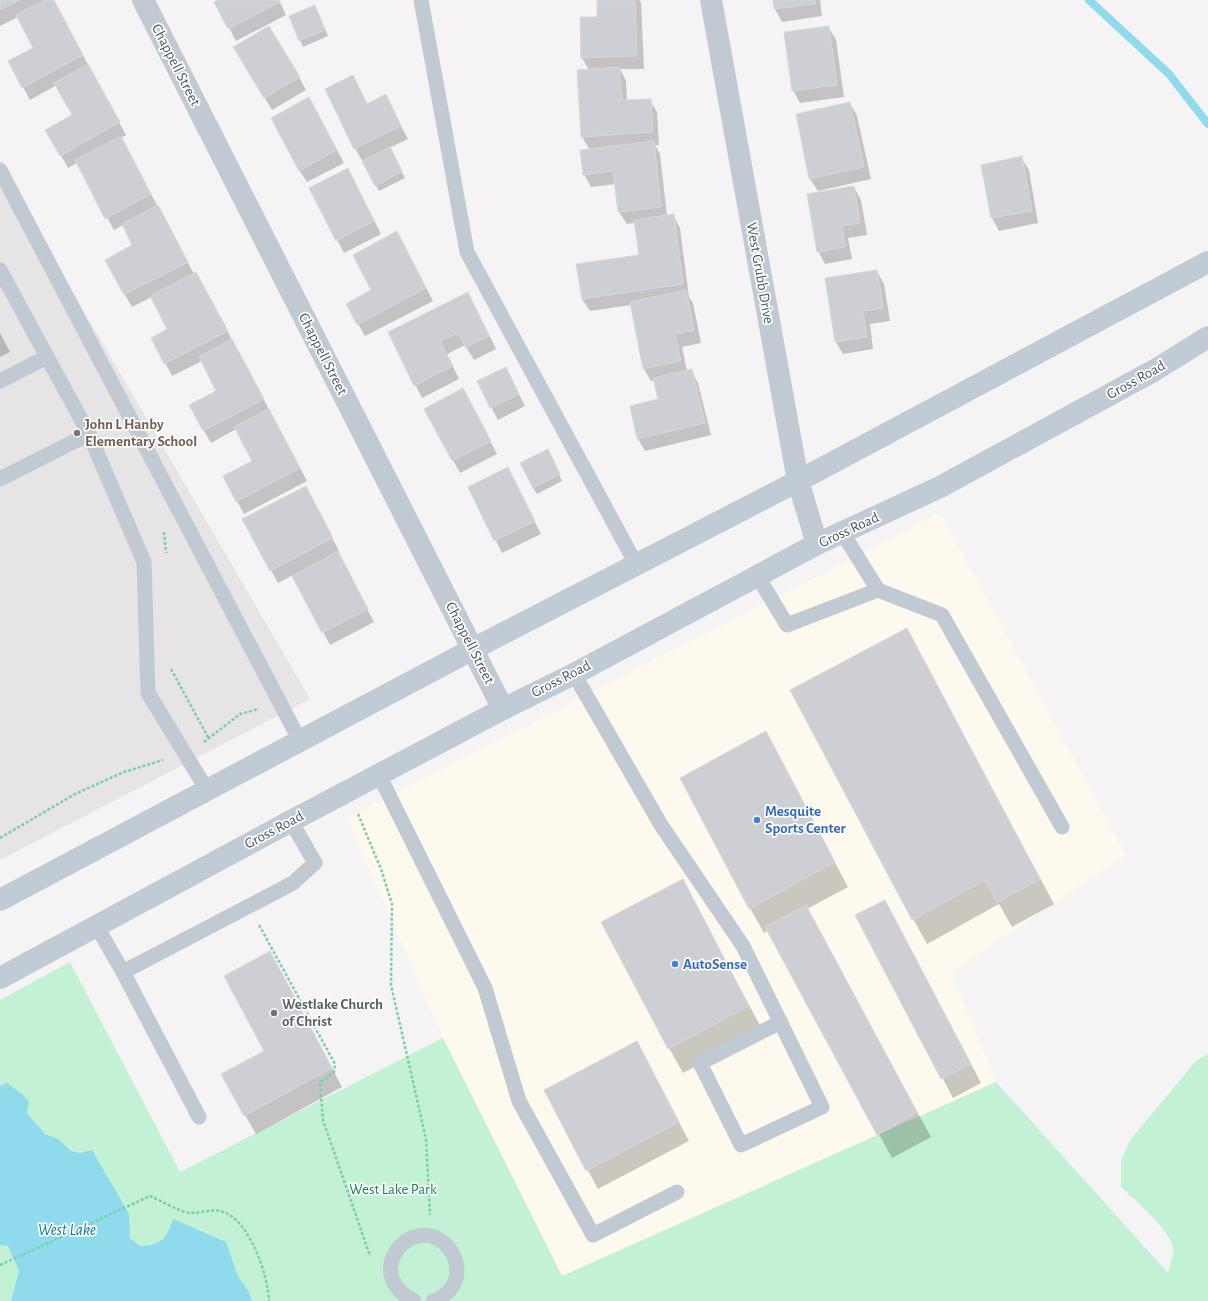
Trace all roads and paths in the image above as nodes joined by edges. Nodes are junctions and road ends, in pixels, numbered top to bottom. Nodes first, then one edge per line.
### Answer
1 (143, 0) edge
2 (421, 0) edge
3 (711, 0) edge
4 (0, 170) edge
5 (1208, 262) edge
6 (0, 270) edge
7 (1208, 271) edge
8 (1165, 284) junction
9 (1208, 338) edge
10 (47, 357) junction
11 (0, 381) edge
12 (89, 434) junction
13 (0, 479) edge
14 (798, 481) junction
15 (842, 532) junction
16 (817, 544) junction
17 (636, 564) junction
18 (758, 577) junction
19 (878, 590) junction
20 (473, 649) junction
21 (574, 674) junction
22 (503, 709) junction
23 (283, 710) junction
24 (300, 741) junction
25 (184, 753) junction
26 (379, 775) junction
27 (207, 790) junction
28 (348, 791) junction
29 (291, 821) junction
30 (1062, 827) dead end
31 (0, 838) edge
32 (0, 900) edge
33 (249, 906) junction
34 (96, 925) junction
35 (123, 972) junction
36 (0, 978) edge
37 (781, 1022) junction
38 (199, 1117) dead end
39 (677, 1192) dead end
40 (431, 1237) junction
41 (0, 1265) edge
42 (392, 1279) junction
43 (404, 1299) edge
44 (270, 1301) edge
45 (433, 1301) edge

1 - 20 street, Chappell Street
2 - 17 lane
3 - 14 street, West Grubb Drive
4 - 23 lane
5 - 8 main road
6 - 10 lane
7 - 8 main road
8 - 14 main road
9 - 15 main road, Gross Road
10 - 11 lane
10 - 12 lane
12 - 13 lane
12 - 25 lane
14 - 16 street, West Grubb Drive
14 - 17 main road
15 - 16 main road, Gross Road
15 - 19 lane
16 - 18 main road, Gross Road
17 - 20 main road
18 - 19 lane
18 - 21 main road, Gross Road
19 - 30 lane
20 - 22 street, Chappell Street
20 - 24 main road
21 - 22 main road, Gross Road
21 - 37 lane
22 - 26 main road, Gross Road
23 - 24 lane
23 - 25 path
24 - 27 main road
25 - 27 lane
25 - 31 path
26 - 28 main road, Gross Road
26 - 39 lane
27 - 32 main road
28 - 29 main road, Gross Road
28 - 40 path
29 - 33 lane
29 - 34 main road, Gross Road
33 - 35 lane
33 - 42 path
34 - 35 lane
34 - 36 main road, Gross Road
35 - 38 lane
37 - 37 lane
40 - 42 lane
40 - 45 lane
41 - 44 path
42 - 43 lane

